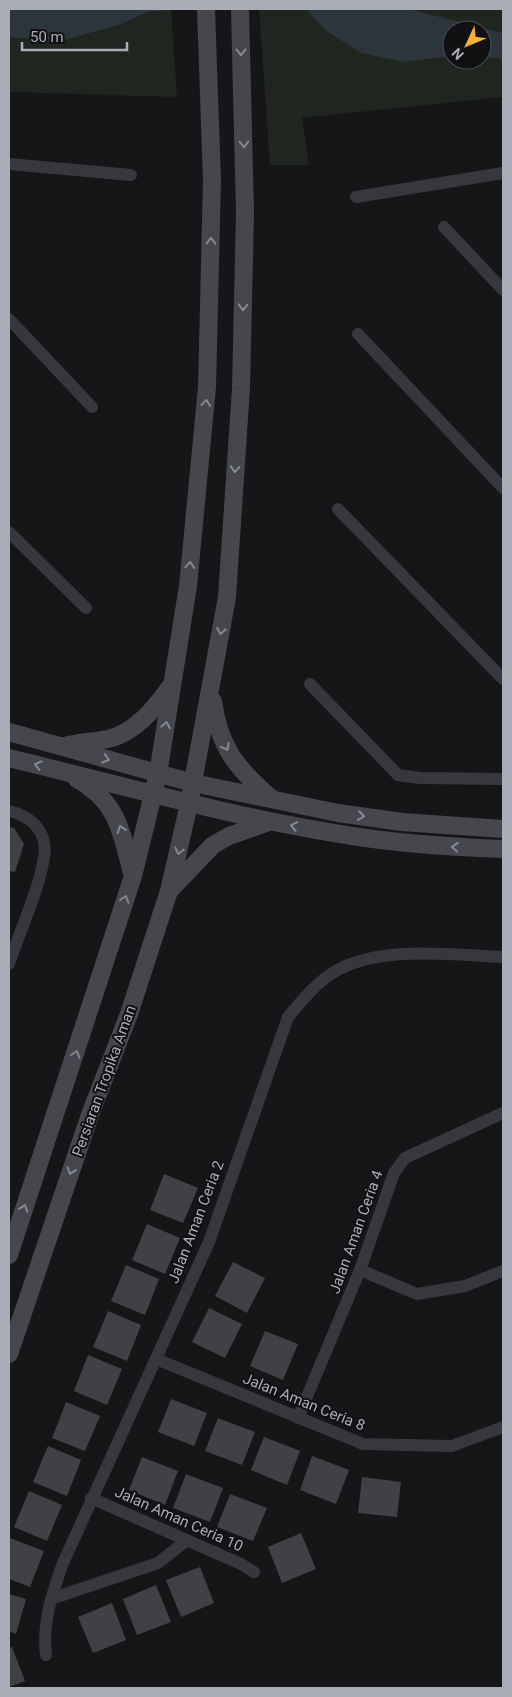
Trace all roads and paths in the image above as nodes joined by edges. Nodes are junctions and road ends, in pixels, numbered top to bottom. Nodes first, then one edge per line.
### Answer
1 (206, 9) edge
2 (240, 9) edge
3 (9, 164) edge
4 (503, 173) edge
5 (131, 175) dead end
6 (356, 197) dead end
7 (444, 227) dead end
8 (503, 290) edge
9 (9, 319) edge
10 (358, 334) dead end
11 (92, 407) dead end
12 (503, 488) edge
13 (338, 509) dead end
14 (9, 532) edge
15 (86, 608) dead end
16 (503, 679) edge
17 (211, 683) junction
18 (310, 684) dead end
19 (171, 685) junction
20 (9, 732) edge
21 (62, 747) junction
22 (9, 758) edge
23 (61, 770) junction
24 (158, 774) junction
25 (503, 779) edge
26 (193, 783) junction
27 (153, 794) junction
28 (273, 800) junction
29 (190, 804) junction
30 (9, 811) edge
31 (269, 822) junction
32 (503, 829) edge
33 (503, 850) edge
34 (132, 876) junction
35 (170, 891) junction
36 (503, 956) edge
37 (9, 961) edge
38 (503, 1113) edge
39 (9, 1254) edge
40 (360, 1270) junction
41 (503, 1271) edge
42 (9, 1354) edge
43 (156, 1359) junction
44 (298, 1418) junction
45 (503, 1428) edge
46 (91, 1498) junction
47 (187, 1540) junction
48 (254, 1572) dead end
49 (51, 1599) junction
50 (46, 1655) dead end

19 -> 1 main road
2 -> 17 main road, Persiaran Tropika Aman
3 - 5 street
4 - 6 street
7 - 8 street
9 - 11 street
10 - 12 street
13 - 16 street
14 - 15 street
17 - 26 main road, Persiaran Tropika Aman
17 -> 28 main road
18 - 25 street
19 - 21 main road
24 -> 19 main road
20 - 21 main road
21 -> 24 main road
23 -> 22 main road
23 - 27 main road
34 -> 23 main road
24 - 26 main road
24 - 27 main road
26 - 28 main road
26 - 29 main road, Persiaran Tropika Aman
27 - 29 main road
27 - 34 main road
28 -> 32 main road
29 - 31 main road
29 -> 35 main road, Persiaran Tropika Aman
30 - 37 street
33 -> 31 main road
31 - 35 main road
39 -> 34 main road
35 -> 42 main road, Persiaran Tropika Aman
36 - 43 street, Jalan Aman Ceria 2
38 - 40 street, Jalan Aman Ceria 4
40 - 41 street
40 - 44 street, Jalan Aman Ceria 4
43 - 44 street, Jalan Aman Ceria 8
43 - 46 street, Jalan Aman Ceria 2
44 - 45 street, Jalan Aman Ceria 8
46 - 47 street, Jalan Aman Ceria 10
46 - 49 street, Jalan Aman Ceria 2
47 - 48 street, Jalan Aman Ceria 10
47 - 49 street
49 - 50 street, Jalan Aman Ceria 2

